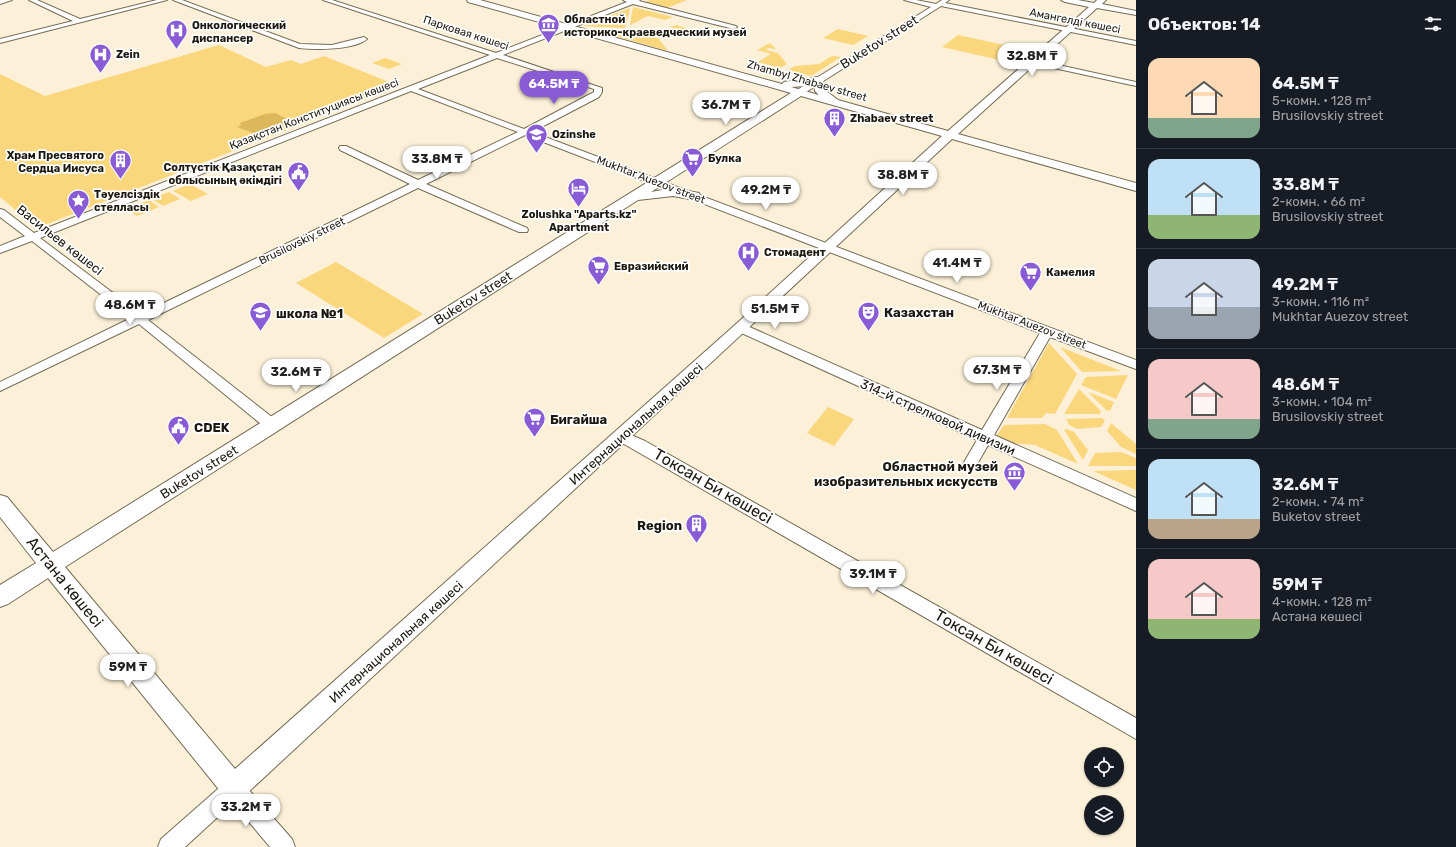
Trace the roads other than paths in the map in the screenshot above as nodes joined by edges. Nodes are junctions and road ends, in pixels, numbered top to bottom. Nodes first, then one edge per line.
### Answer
1 (9, 0) edge
2 (32, 0) edge
3 (164, 0) edge
4 (176, 0) edge
5 (326, 0) edge
6 (476, 0) edge
7 (624, 0) edge
8 (907, 0) edge
9 (946, 0) edge
10 (1065, 0) edge
11 (634, 1) edge
12 (0, 2) edge
13 (1099, 3) edge
14 (938, 5) junction
15 (1136, 13) edge
16 (79, 21) junction
17 (568, 27) junction
18 (734, 27) dead end
19 (1068, 30) junction
20 (364, 39) dead end
21 (0, 41) edge
22 (1136, 44) edge
23 (498, 55) junction
24 (1034, 61) junction
25 (819, 79) junction
26 (765, 82) junction
27 (1136, 84) edge
28 (412, 89) junction
29 (598, 89) joint
30 (800, 92) junction
31 (784, 102) junction
32 (836, 102) junction
33 (525, 132) junction
34 (952, 134) junction
35 (343, 148) dead end
36 (658, 182) junction
37 (418, 184) junction
38 (1136, 187) edge
39 (695, 196) junction
40 (630, 199) junction
41 (0, 212) edge
42 (523, 230) dead end
43 (33, 237) junction
44 (829, 247) junction
45 (0, 250) edge
46 (140, 319) junction
47 (741, 328) junction
48 (1047, 331) junction
49 (1136, 366) edge
50 (0, 387) edge
51 (272, 425) junction
52 (622, 436) junction
53 (985, 437) junction
54 (970, 464) dead end
55 (0, 502) edge
56 (1136, 505) edge
57 (51, 565) junction
58 (0, 597) edge
59 (1136, 729) edge
60 (234, 788) junction
61 (169, 847) edge
62 (284, 847) edge

1 - 12 street
2 - 16 street
3 - 16 street
4 - 20 street
5 - 23 street, Парковая көшесі
6 - 17 main road, Zhambyl Zhabaev street
7 - 11 street
8 - 14 street, Амангелді көшесі
9 - 14 street, Buketov street
10 - 13 main road
11 - 17 street, Қазақстан Конституциясы көшесі
11 - 18 street
13 - 15 main road
13 - 19 main road, Интернациональная көшесі
14 - 19 street, Амангелді көшесі
14 - 25 street, Buketov street
16 - 21 street
17 - 23 street, Қазақстан Конституциясы көшесі
17 - 26 main road, Zhambyl Zhabaev street
19 - 22 street, Амангелді көшесі
19 - 24 main road, Интернациональная көшесі
23 - 28 street, Қазақстан Конституциясы көшесі
23 - 29 street, Парковая көшесі
24 - 27 street
24 - 34 main road, Интернациональная көшесі
25 - 26 main road
25 - 30 street, Buketov street
25 - 32 main road
26 - 30 main road, Zhambyl Zhabaev street
26 - 31 main road
28 - 33 street, Mukhtar Auezov street
28 - 43 street, Қазақстан Конституциясы көшесі
29 - 33 street, Brusilovskiy street
30 - 31 main road, Buketov street
30 - 32 main road, Zhambyl Zhabaev street
31 - 32 main road
31 - 36 main road, Buketov street
32 - 34 main road, Zhambyl Zhabaev street
33 - 36 street, Mukhtar Auezov street
33 - 37 street, Brusilovskiy street
34 - 38 main road, Zhambyl Zhabaev street
34 - 44 main road, Интернациональная көшесі
35 - 37 street
36 - 39 street, Mukhtar Auezov street
36 - 40 main road, Buketov street
37 - 42 street
37 - 46 street, Brusilovskiy street
39 - 40 main road
39 - 44 street, Mukhtar Auezov street
40 - 51 main road, Buketov street
41 - 43 street, Васильев көшесі
43 - 45 street, Қазақстан Конституциясы көшесі
43 - 46 street, Васильев көшесі
44 - 47 main road, Интернациональная көшесі
44 - 48 street, Mukhtar Auezov street
46 - 50 street, Brusilovskiy street
46 - 51 street, Васильев көшесі
47 - 52 main road, Интернациональная көшесі
47 - 53 street, 314-й стрелковой дивизии
48 - 49 street, Mukhtar Auezov street
48 - 53 street
51 - 57 main road, Buketov street
52 - 59 street, Токсан Би көшесі
52 - 60 main road, Интернациональная көшесі
53 - 54 street
53 - 56 street, 314-й стрелковой дивизии
55 - 57 main road, Астана көшесі
57 - 58 main road, Buketov street
57 - 60 main road, Астана көшесі
60 - 61 street, Интернациональная көшесі
60 - 62 street, Астана көшесі

